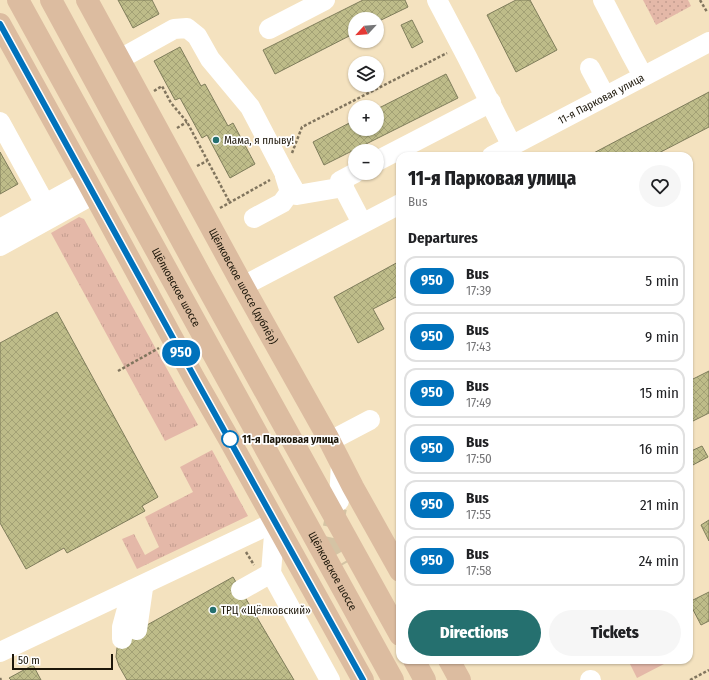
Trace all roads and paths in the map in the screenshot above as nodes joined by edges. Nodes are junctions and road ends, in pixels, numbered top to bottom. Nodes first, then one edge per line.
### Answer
1 (18, 0) edge
2 (51, 0) edge
3 (87, 0) edge
4 (325, 0) edge
5 (437, 0) edge
6 (603, 0) edge
7 (700, 0) edge
8 (707, 12) dead end
9 (0, 24) edge
10 (269, 29) dead end
11 (709, 42) edge
12 (461, 46) junction
13 (120, 59) junction
14 (590, 68) dead end
15 (643, 76) junction
16 (152, 92) dead end
17 (605, 96) junction
18 (490, 102) junction
19 (0, 122) edge
20 (187, 122) junction
21 (173, 130) dead end
22 (511, 151) edge
23 (384, 157) edge
24 (207, 161) junction
25 (194, 168) dead end
26 (284, 172) junction
27 (349, 180) edge
28 (91, 188) junction
29 (230, 203) junction
30 (45, 204) junction
31 (396, 206) edge
32 (216, 210) dead end
33 (254, 218) dead end
34 (362, 223) junction
35 (10, 239) edge
36 (243, 286) junction
37 (160, 348) dead end
38 (118, 371) dead end
39 (370, 420) dead end
40 (330, 441) junction
41 (341, 462) junction
42 (339, 501) tunnel mouth
43 (275, 522) junction
44 (396, 564) edge
45 (271, 573) junction
46 (138, 587) junction
47 (241, 590) dead end
48 (396, 628) edge
49 (130, 635) dead end
50 (0, 652) edge
51 (416, 664) edge
52 (451, 664) edge
53 (709, 670) edge
54 (330, 680) edge
55 (363, 680) edge
56 (393, 680) edge
57 (425, 680) edge
58 (460, 680) edge
59 (690, 680) edge

1 - 56 main road, Щёлковское шоссе
2 - 48 main road
3 - 13 main road, Щёлковское шоссе (дублёр)
4 - 10 street
5 - 12 street
6 - 15 street
7 - 8 path
9 - 28 main road
11 - 15 street, 11-я Парковая улица
12 - 18 street
12 - 26 path
13 - 26 street
13 - 36 main road, Щёлковское шоссе (дублёр)
14 - 17 street
15 - 17 street, 11-я Парковая улица
16 - 20 path
17 - 22 street, 11-я Парковая улица
18 - 22 street
18 - 23 street
19 - 30 street
20 - 21 path
20 - 24 path
24 - 25 path
24 - 29 path
26 - 27 street
26 - 29 path
26 - 33 street
27 - 34 street
28 - 30 street
28 - 35 street
28 - 43 main road
29 - 32 path
30 - 35 street
31 - 34 street
34 - 36 street
36 - 40 main road, Щёлковское шоссе (дублёр)
37 - 38 path
39 - 40 street
40 - 41 main road, Щёлковское шоссе (дублёр)
41 - 42 street
41 - 44 main road, Щёлковское шоссе (дублёр)
43 - 45 street
43 - 46 street
43 - 55 main road
45 - 47 street
45 - 54 street
46 - 49 street
46 - 50 street
51 - 57 main road
52 - 58 main road
53 - 59 path

